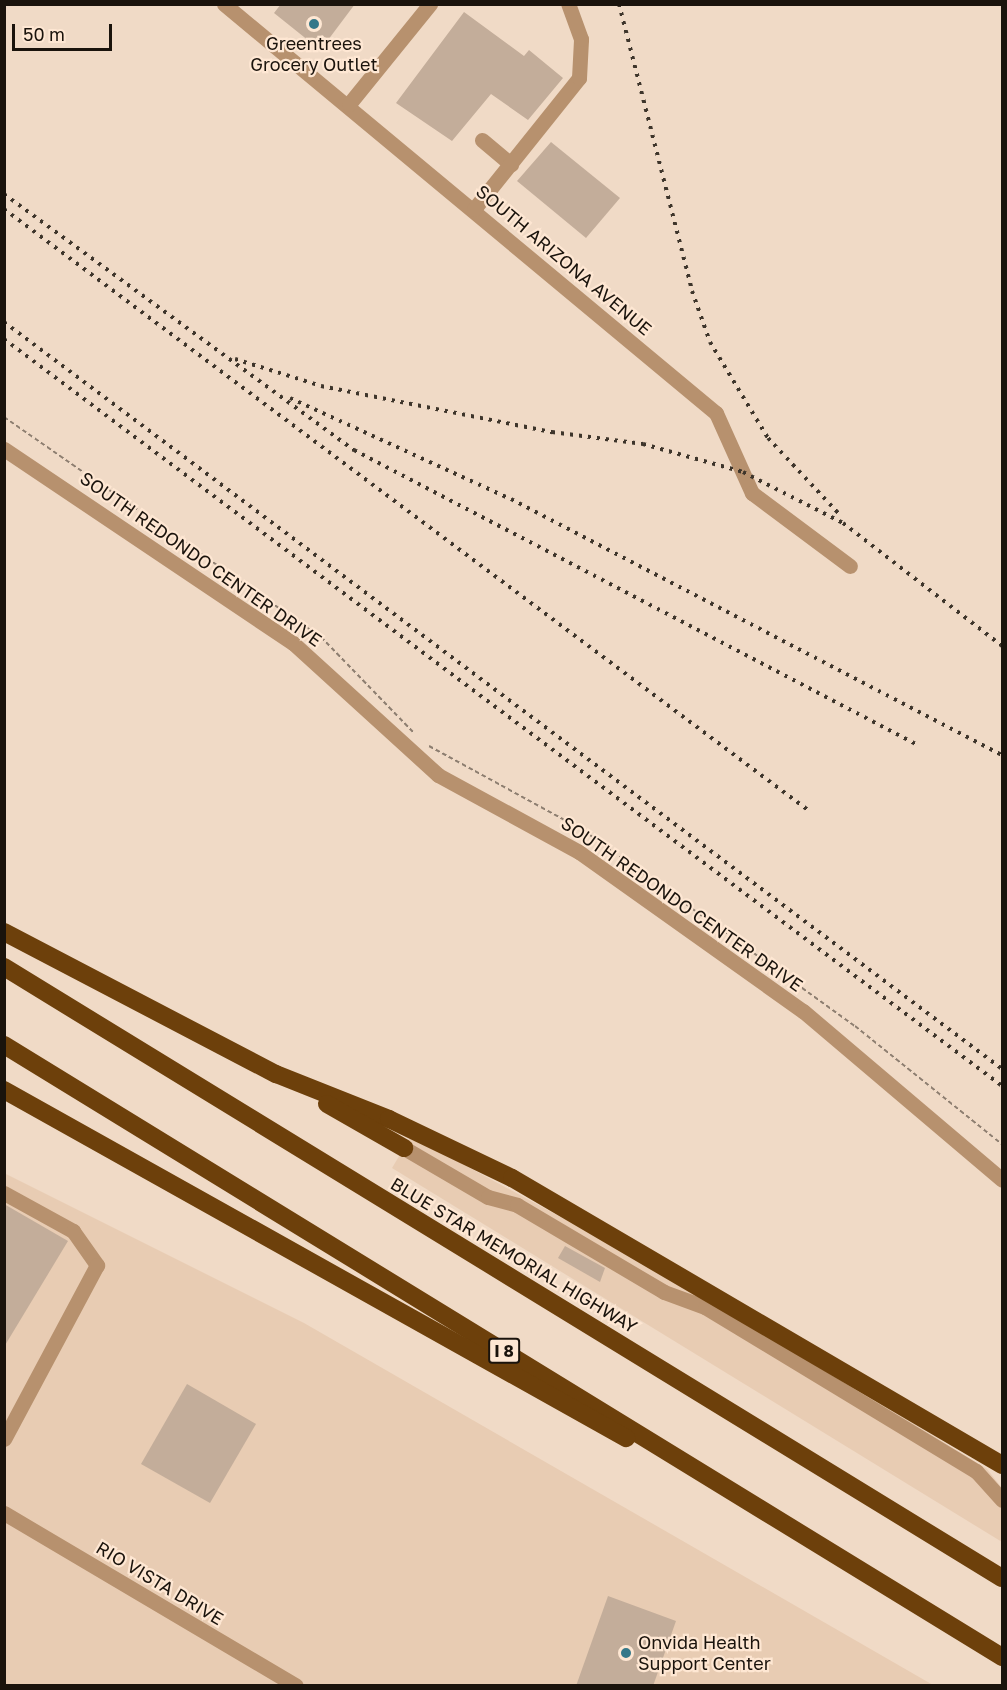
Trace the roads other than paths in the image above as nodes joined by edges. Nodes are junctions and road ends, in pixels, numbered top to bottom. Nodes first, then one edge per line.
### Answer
1 (225, 4) edge
2 (430, 4) edge
3 (568, 4) edge
4 (349, 104) junction
5 (482, 140) dead end
6 (512, 164) junction
7 (474, 210) junction
8 (4, 449) edge
9 (850, 566) dead end
10 (4, 932) edge
11 (4, 967) edge
12 (4, 1046) edge
13 (276, 1074) junction
14 (4, 1090) edge
15 (404, 1148) joint
16 (1002, 1180) edge
17 (4, 1193) edge
18 (4, 1439) edge
19 (1002, 1465) edge
20 (701, 1472) junction
21 (1000, 1493) edge
22 (4, 1513) edge
23 (1002, 1578) edge
24 (1002, 1657) edge
25 (296, 1686) edge

1 - 4 street, SOUTH ARIZONA AVENUE
2 - 4 street
3 - 6 street
4 - 7 street, SOUTH ARIZONA AVENUE
5 - 6 street
6 - 7 street
7 - 9 street, SOUTH ARIZONA AVENUE
8 - 16 street, SOUTH REDONDO CENTER DRIVE
10 - 13 highway
11 - 23 highway, BLUE STAR MEMORIAL HIGHWAY
12 - 20 highway, I 8
13 - 15 highway
13 - 19 highway
14 - 20 highway
15 - 21 street
17 - 18 street
20 - 24 highway, I 8
22 - 25 street, RIO VISTA DRIVE

